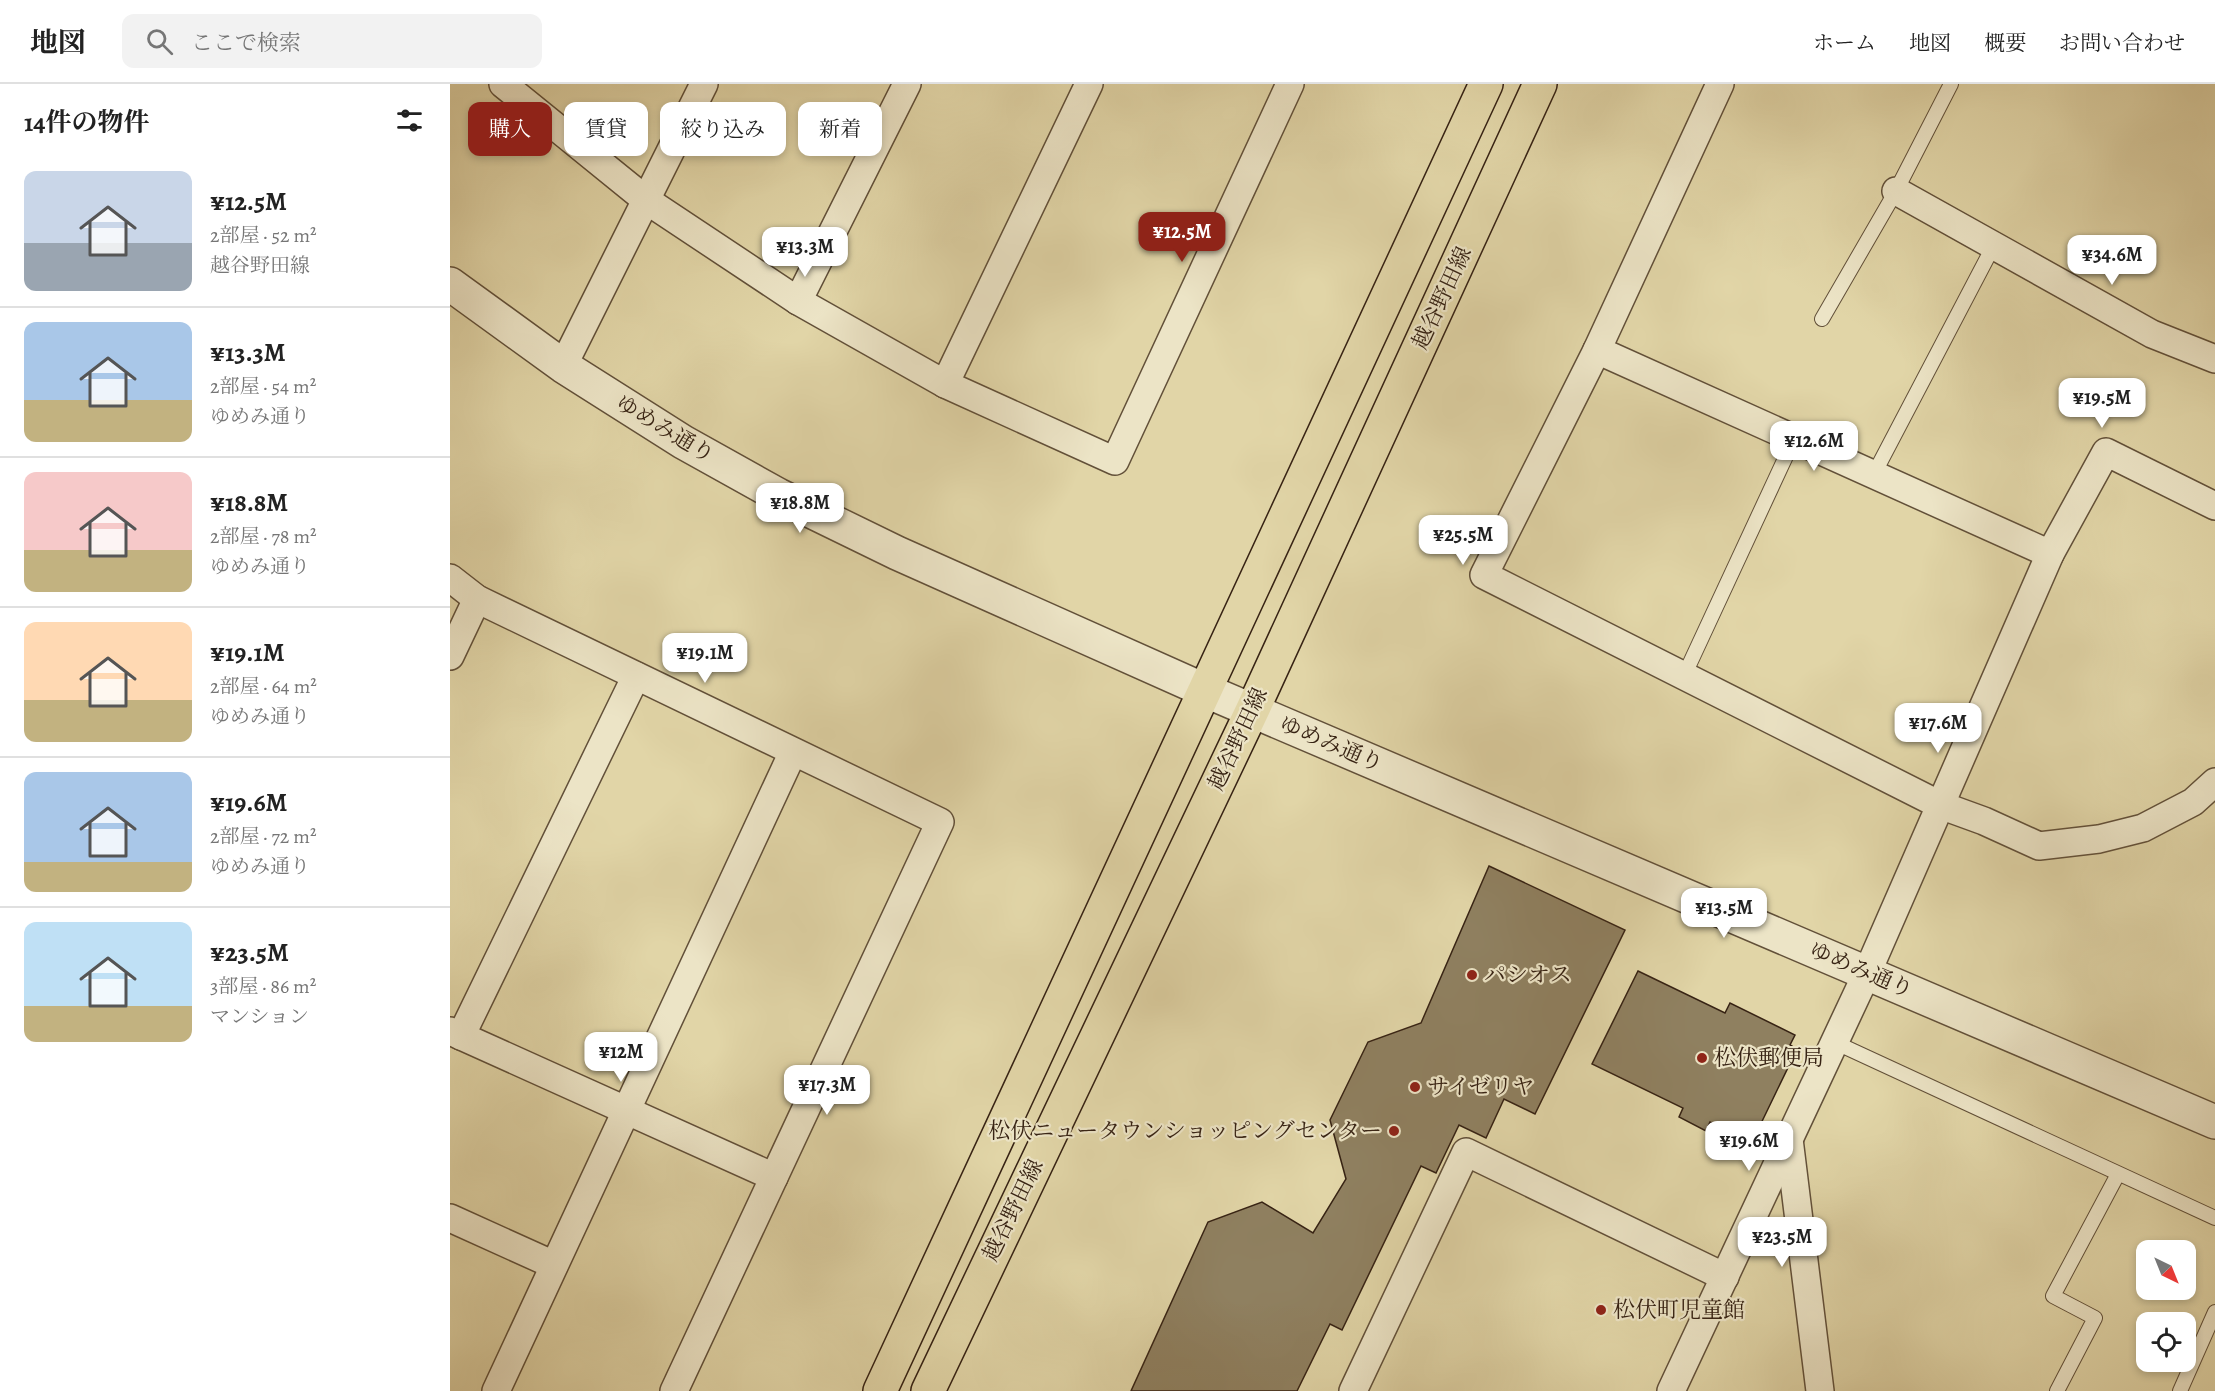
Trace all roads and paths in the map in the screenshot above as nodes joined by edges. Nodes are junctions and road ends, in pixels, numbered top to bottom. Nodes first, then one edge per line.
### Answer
1 (502, 84) edge
2 (704, 84) edge
3 (907, 84) edge
4 (1089, 84) edge
5 (1290, 84) edge
6 (1486, 84) edge
7 (1540, 84) edge
8 (1720, 84) edge
9 (1951, 84) edge
10 (534, 95) edge
11 (1896, 191) junction
12 (646, 200) junction
13 (1994, 245) junction
14 (450, 284) edge
15 (798, 301) junction
16 (1822, 319) dead end
17 (1597, 350) junction
18 (2215, 359) edge
19 (563, 366) junction
20 (945, 384) junction
21 (1794, 439) junction
22 (1874, 474) junction
23 (2215, 506) edge
24 (2050, 554) junction
25 (450, 578) edge
26 (477, 599) junction
27 (450, 656) edge
28 (636, 676) junction
29 (1684, 676) junction
30 (1204, 690) junction
31 (1252, 711) junction
32 (793, 752) junction
33 (2215, 782) edge
34 (1940, 806) junction
35 (1867, 973) junction
36 (456, 1033) edge
37 (1834, 1042) junction
38 (627, 1110) junction
39 (2215, 1122) edge
40 (1789, 1139) junction
41 (2118, 1174) junction
42 (774, 1176) junction
43 (450, 1218) edge
44 (2215, 1218) edge
45 (554, 1265) junction
46 (1725, 1277) junction
47 (2215, 1312) edge
48 (496, 1391) edge
49 (674, 1391) edge
50 (880, 1391) edge
51 (928, 1391) edge
52 (1353, 1391) edge
53 (1671, 1391) edge
54 (1820, 1391) edge
55 (2057, 1391) edge
56 (2180, 1391) edge

1 - 10 street
2 - 12 street
3 - 15 street
4 - 20 street
5 - 20 street
6 - 30 main road, 越谷野田線
7 - 31 main road, 越谷野田線
8 - 17 street
9 - 11 lane
10 - 12 street
11 - 13 street
11 - 16 lane
12 - 15 street
12 - 19 street
13 - 18 street
13 - 22 lane
14 - 19 street, ゆめみ通り
15 - 20 street
17 - 21 street
17 - 29 street
19 - 30 street, ゆめみ通り
21 - 22 street
21 - 29 lane
22 - 24 street
23 - 24 street
24 - 34 street
25 - 26 street
26 - 27 street
26 - 28 street
28 - 32 street
28 - 36 street
29 - 34 street
30 - 31 street, ゆめみ通り
30 - 50 main road, 越谷野田線
31 - 35 street, ゆめみ通り
31 - 51 main road, 越谷野田線
32 - 38 street
32 - 42 street
33 - 34 street
34 - 35 street
35 - 37 street
35 - 39 street, ゆめみ通り
36 - 38 street
37 - 40 street
37 - 41 lane
38 - 42 street
38 - 45 street
40 - 46 street
40 - 54 street
41 - 44 lane
41 - 55 lane
42 - 49 street
43 - 45 street
45 - 48 street
46 - 52 street
46 - 53 street
47 - 56 lane

